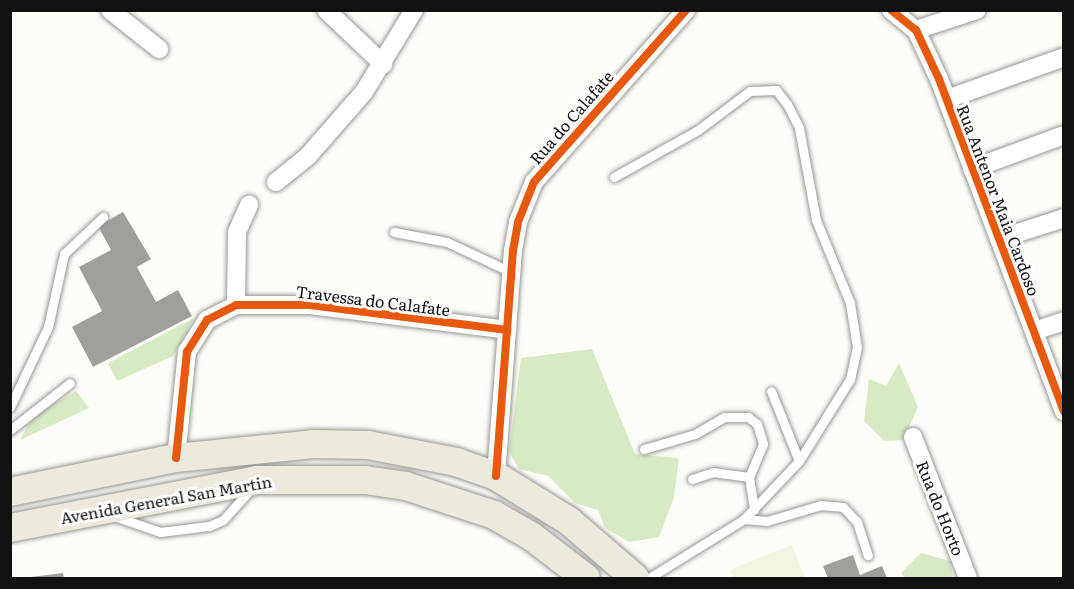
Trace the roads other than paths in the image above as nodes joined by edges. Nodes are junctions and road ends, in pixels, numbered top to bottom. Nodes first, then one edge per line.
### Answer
1 (110, 10) edge
2 (326, 10) edge
3 (414, 10) edge
4 (686, 10) edge
5 (891, 10) edge
6 (977, 10) edge
7 (915, 30) junction
8 (159, 49) dead end
9 (1064, 57) edge
10 (383, 64) junction
11 (947, 99) junction
12 (1064, 135) edge
13 (972, 169) junction
14 (614, 177) dead end
15 (276, 182) dead end
16 (249, 205) dead end
17 (103, 217) dead end
18 (1064, 218) edge
19 (394, 232) dead end
20 (999, 239) junction
21 (511, 273) junction
22 (236, 305) junction
23 (1064, 321) edge
24 (507, 330) junction
25 (1034, 331) junction
26 (70, 382) dead end
27 (771, 391) dead end
28 (10, 407) edge
29 (1064, 411) edge
30 (10, 430) edge
31 (912, 437) dead end
32 (644, 450) dead end
33 (177, 458) junction
34 (799, 461) junction
35 (496, 476) junction
36 (749, 477) junction
37 (693, 479) dead end
38 (258, 480) junction
39 (10, 492) edge
40 (101, 510) junction
41 (754, 510) junction
42 (744, 519) junction
43 (10, 528) edge
44 (868, 555) dead end
45 (586, 579) edge
46 (635, 579) edge
47 (650, 579) edge
48 (968, 579) edge

1 - 8 street
2 - 10 street
3 - 10 street
4 - 21 street, Rua do Calafate
5 - 7 street, Rua Antenor Maia Cardoso
6 - 7 street
7 - 11 street, Rua Antenor Maia Cardoso
9 - 11 street
10 - 15 street
11 - 13 street, Rua Antenor Maia Cardoso
12 - 13 street
13 - 20 street, Rua Antenor Maia Cardoso
14 - 34 lane
16 - 22 street
17 - 28 lane
18 - 20 street
19 - 21 lane
20 - 25 street, Rua Antenor Maia Cardoso
21 - 24 street, Rua do Calafate
22 - 24 street, Travessa do Calafate
22 - 33 street
23 - 25 street
24 - 35 street, Rua do Calafate
25 - 29 street, Rua Antenor Maia Cardoso
26 - 30 lane
27 - 34 lane
31 - 48 street, Rua do Horto
32 - 36 lane
33 - 35 main road, Avenida General San Martin
33 - 39 main road, Avenida General San Martin
34 - 41 lane
35 - 46 main road, Avenida General San Martin
36 - 37 lane
36 - 41 lane
38 - 40 main road, Avenida General San Martin
38 - 40 lane
38 - 45 main road, Avenida General San Martin
40 - 43 main road, Avenida General San Martin
41 - 42 lane
42 - 44 lane
42 - 47 lane

